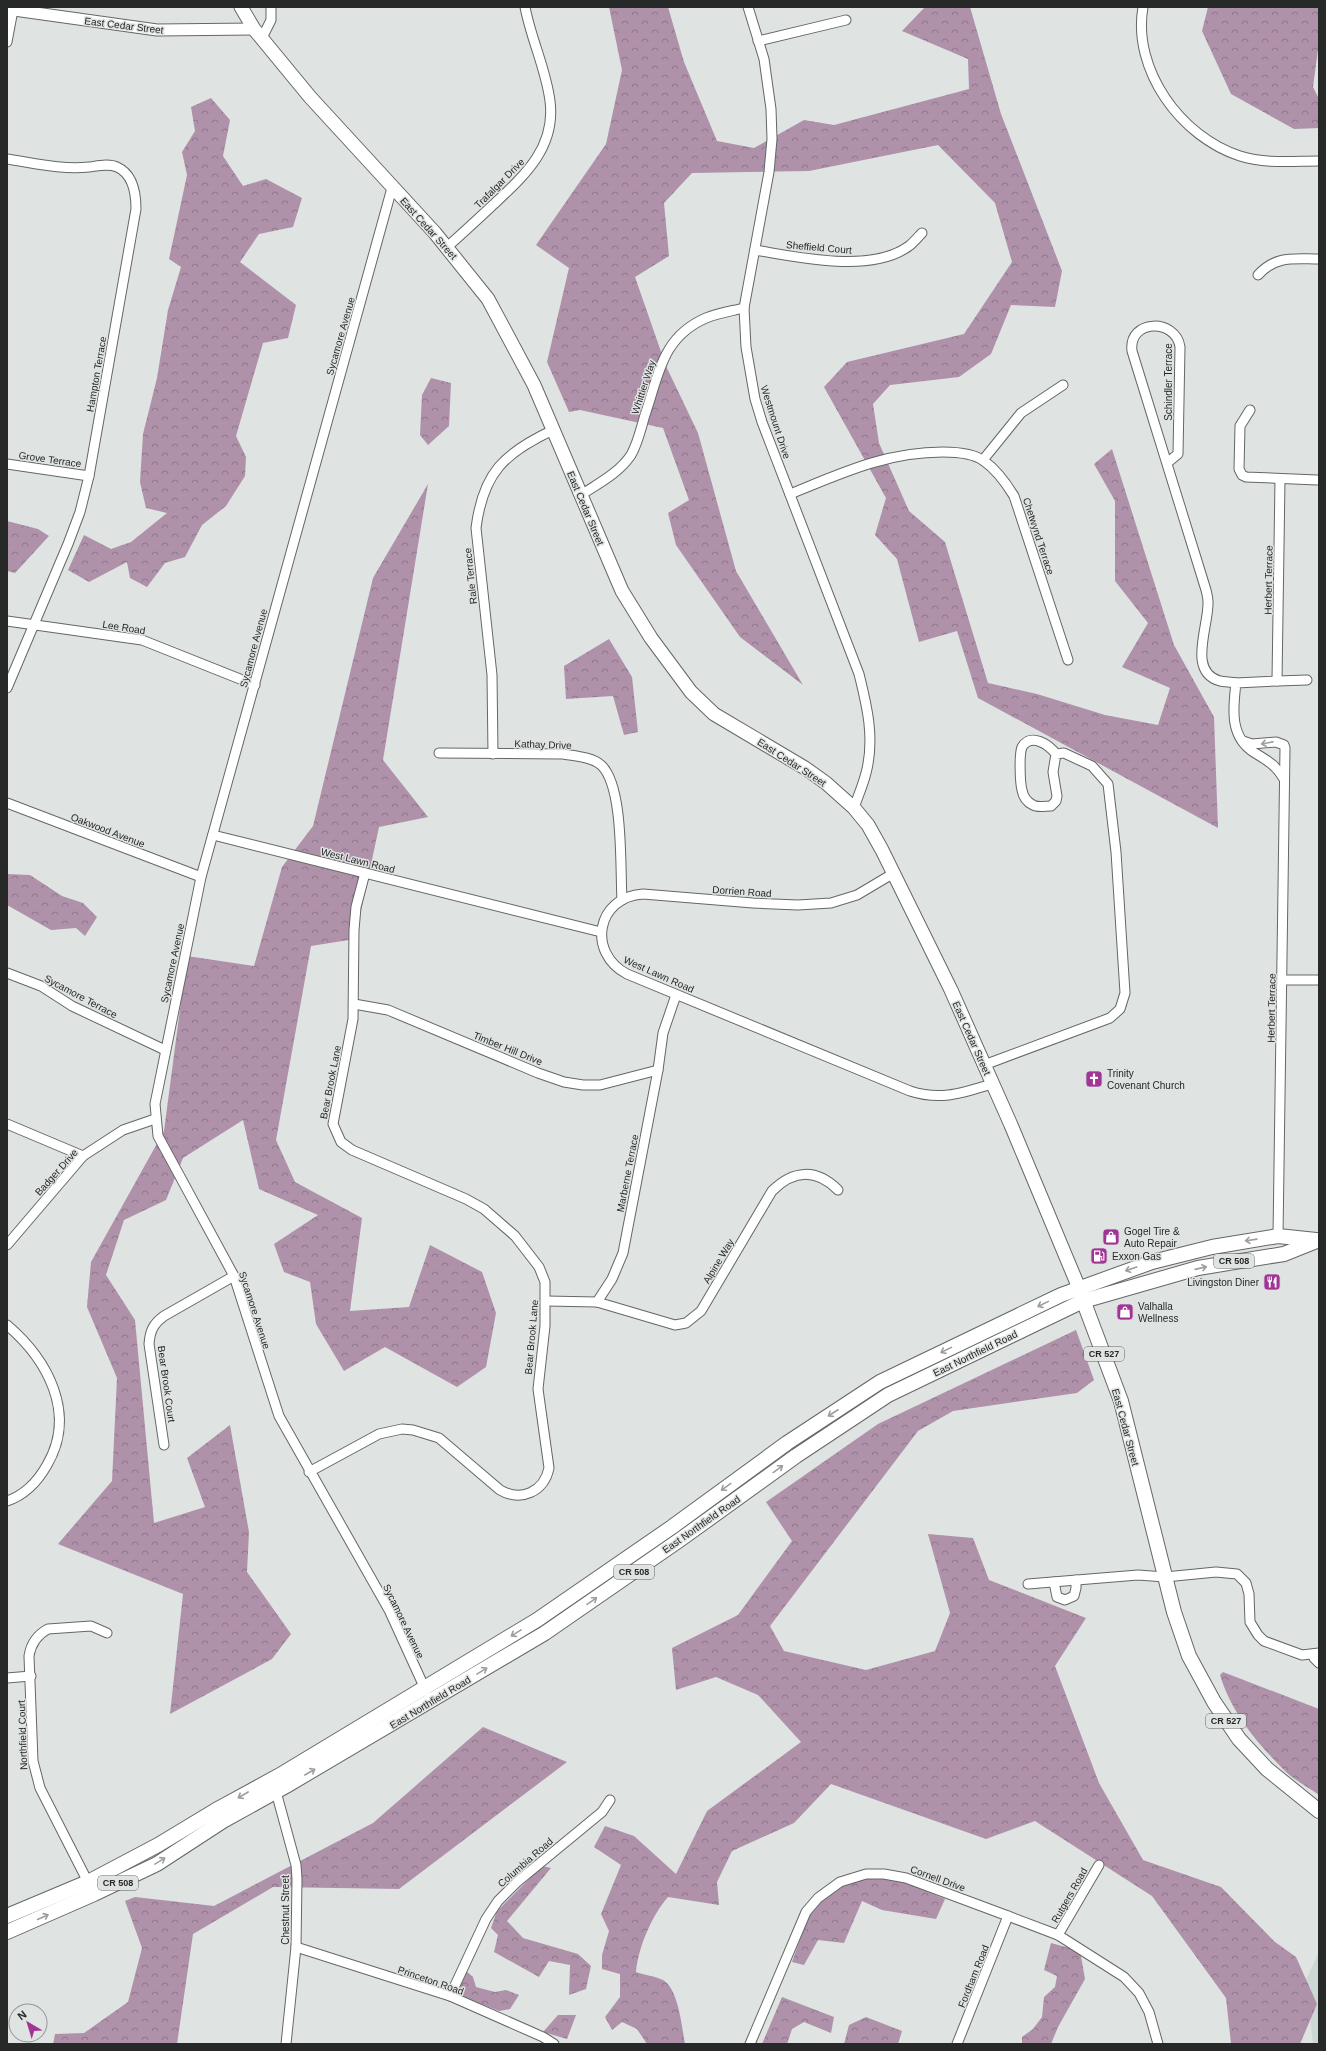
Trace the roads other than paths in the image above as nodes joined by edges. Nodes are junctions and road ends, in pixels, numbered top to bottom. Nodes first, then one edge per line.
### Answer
1 (241, 7) edge
2 (271, 7) edge
3 (525, 7) edge
4 (748, 7) edge
5 (1143, 7) edge
6 (10, 10) edge
7 (846, 20) dead end
8 (258, 33) junction
9 (758, 41) junction
10 (7, 42) edge
11 (7, 159) edge
12 (1319, 161) edge
13 (392, 188) junction
14 (922, 233) dead end
15 (448, 247) junction
16 (755, 250) junction
17 (1319, 259) edge
18 (1258, 275) dead end
19 (744, 308) junction
20 (1063, 385) dead end
21 (1250, 410) dead end
22 (553, 430) junction
23 (983, 460) junction
24 (1167, 463) junction
25 (7, 464) edge
26 (89, 476) junction
27 (1280, 479) junction
28 (1317, 480) dead end
29 (790, 494) junction
30 (581, 495) junction
31 (7, 621) edge
32 (34, 625) junction
33 (1068, 660) dead end
34 (1307, 680) dead end
35 (1277, 681) junction
36 (1236, 683) junction
37 (254, 685) junction
38 (7, 688) edge
39 (1242, 741) junction
40 (439, 753) dead end
41 (494, 754) junction
42 (1056, 754) junction
43 (1284, 779) junction
44 (7, 803) edge
45 (854, 808) junction
46 (213, 835) junction
47 (365, 873) junction
48 (894, 873) junction
49 (200, 877) junction
50 (622, 900) junction
51 (601, 932) junction
52 (7, 973) edge
53 (1283, 980) junction
54 (1319, 980) edge
55 (676, 995) junction
56 (354, 1004) junction
57 (165, 1050) junction
58 (984, 1065) junction
59 (658, 1070) junction
60 (992, 1084) junction
61 (155, 1119) junction
62 (7, 1124) edge
63 (83, 1156) junction
64 (838, 1190) dead end
65 (1278, 1236) junction
66 (1319, 1241) edge
67 (7, 1245) edge
68 (1222, 1263) junction
69 (234, 1276) junction
70 (1079, 1288) junction
71 (546, 1301) junction
72 (1083, 1301) junction
73 (597, 1302) junction
74 (7, 1325) edge
75 (857, 1398) junction
76 (866, 1410) junction
77 (164, 1445) dead end
78 (750, 1470) junction
79 (309, 1472) junction
80 (759, 1483) junction
81 (7, 1501) edge
82 (642, 1547) junction
83 (653, 1559) junction
84 (1165, 1577) junction
85 (1076, 1580) junction
86 (1054, 1582) junction
87 (1028, 1584) dead end
88 (537, 1620) junction
89 (107, 1633) dead end
90 (545, 1633) junction
91 (1316, 1653) edge
92 (1319, 1663) edge
93 (31, 1676) junction
94 (7, 1678) edge
95 (424, 1688) junction
96 (432, 1701) junction
97 (273, 1785) junction
98 (610, 1800) dead end
99 (1319, 1811) edge
100 (1099, 1865) dead end
101 (91, 1888) junction
102 (10, 1915) edge
103 (1008, 1916) junction
104 (13, 1930) edge
105 (1058, 1935) junction
106 (296, 1947) junction
107 (450, 1996) junction
108 (286, 2044) edge
109 (554, 2044) edge
110 (750, 2044) edge
111 (957, 2044) edge
112 (1158, 2044) edge

1 - 8 main road
2 - 8 street
3 - 15 street, Trafalgar Drive
4 - 9 street, Westmount Drive
5 - 12 street
6 - 8 street, East Cedar Street
6 - 10 street
7 - 9 street
8 - 13 main road, East Cedar Street / CR 527
9 - 16 street, Westmount Drive
11 - 26 street, Hampton Terrace
13 - 15 main road, East Cedar Street / CR 527
13 - 37 street, Sycamore Avenue
14 - 16 street, Sheffield Court
15 - 22 main road, East Cedar Street / CR 527
16 - 19 street, Westmount Drive
17 - 18 street
19 - 29 street, Westmount Drive
19 - 30 street, Whittier Way
20 - 23 street
21 - 27 street
22 - 30 main road, East Cedar Street / CR 527
22 - 41 street, Rale Terrace
23 - 29 street, Chetwynd Terrace
23 - 33 street, Chetwynd Terrace
24 - 24 street, Schindler Terrace
24 - 36 street, Schindler Terrace
25 - 26 street, Grove Terrace
26 - 32 street, Hampton Terrace
27 - 28 street
27 - 35 street, Herbert Terrace
29 - 45 street, Westmount Drive
30 - 45 main road, East Cedar Street / CR 527
31 - 32 street, Lee Road
32 - 37 street, Lee Road
32 - 38 street, Hampton Terrace
34 - 35 street
35 - 36 street
36 - 39 street
37 - 46 street, Sycamore Avenue
39 - 43 street
43 -> 39 street, Herbert Terrace
40 - 41 street, Kathay Drive
41 - 50 street, Kathay Drive
42 - 42 street
42 - 58 street
43 - 53 street, Herbert Terrace
44 - 49 street, Oakwood Avenue
45 - 48 main road, East Cedar Street / CR 527
46 - 47 street, West Lawn Road
46 - 49 street, Sycamore Avenue
47 - 51 street, West Lawn Road
47 - 56 street, Bear Brook Lane
48 - 50 street, Dorrien Road
48 - 58 main road, East Cedar Street / CR 527
49 - 57 street, Sycamore Avenue
50 - 51 street, Dorrien Road
51 - 55 street, West Lawn Road
52 - 57 street, Sycamore Terrace
53 - 54 street
53 - 65 street, Herbert Terrace
55 - 59 street, Marberne Terrace
55 - 60 street, West Lawn Road
56 - 59 street, Timber Hill Drive
56 - 71 street, Bear Brook Lane
57 - 61 street, Sycamore Avenue
58 - 60 main road, East Cedar Street / CR 527
59 - 73 street, Marberne Terrace
60 - 70 main road, East Cedar Street / CR 527
61 - 63 street, Badger Drive
61 - 69 street, Sycamore Avenue
62 - 63 street
63 - 67 street, Badger Drive
64 - 73 street, Alpine Way
65 - 66 main road, East Northfield Road / CR 508
65 - 68 main road
65 -> 70 main road, East Northfield Road / CR 508
66 - 68 main road, East Northfield Road / CR 508
72 -> 68 main road, East Northfield Road / CR 508
69 - 77 street, Bear Brook Court
69 - 79 street, Sycamore Avenue
70 - 72 main road, East Cedar Street / CR 527
70 -> 75 main road, East Northfield Road / CR 508
71 - 73 street
71 - 79 street, Bear Brook Lane
72 - 76 main road, East Northfield Road / CR 508
72 - 84 main road, East Cedar Street / CR 527
74 - 81 street
75 - 76 main road
75 -> 78 main road, East Northfield Road / CR 508
80 -> 76 main road, East Northfield Road / CR 508
78 - 80 main road
78 -> 82 main road, East Northfield Road / CR 508
79 - 95 street, Sycamore Avenue
80 - 83 main road, East Northfield Road / CR 508
82 - 83 main road
82 - 88 main road, East Northfield Road / CR 508
90 -> 83 main road, East Northfield Road / CR 508
84 - 85 street
84 - 91 street
84 - 99 main road, East Cedar Street / CR 527
85 - 86 street
85 - 86 street
86 - 87 street
88 - 90 main road
88 -> 95 main road, East Northfield Road / CR 508
89 - 93 street, Northfield Court
96 -> 90 main road, East Northfield Road / CR 508
91 - 92 street
93 - 94 street
93 - 101 street, Northfield Court
95 - 96 street, Sycamore Avenue
95 - 97 main road, East Northfield Road / CR 508
97 -> 96 main road, East Northfield Road / CR 508
97 - 101 main road, East Northfield Road / CR 508
97 - 106 street, Chestnut Street
98 - 107 street, Columbia Road
100 - 105 street, Rutgers Road
101 - 102 main road, East Northfield Road / CR 508
104 -> 101 main road, East Northfield Road / CR 508
102 - 104 main road
103 - 105 street, Cornell Drive
103 - 110 street, Cornell Drive
103 - 111 street, Fordham Road
105 - 112 street, Cornell Drive
106 - 107 street, Princeton Road
106 - 108 street, Chestnut Street
107 - 109 street, Princeton Road

